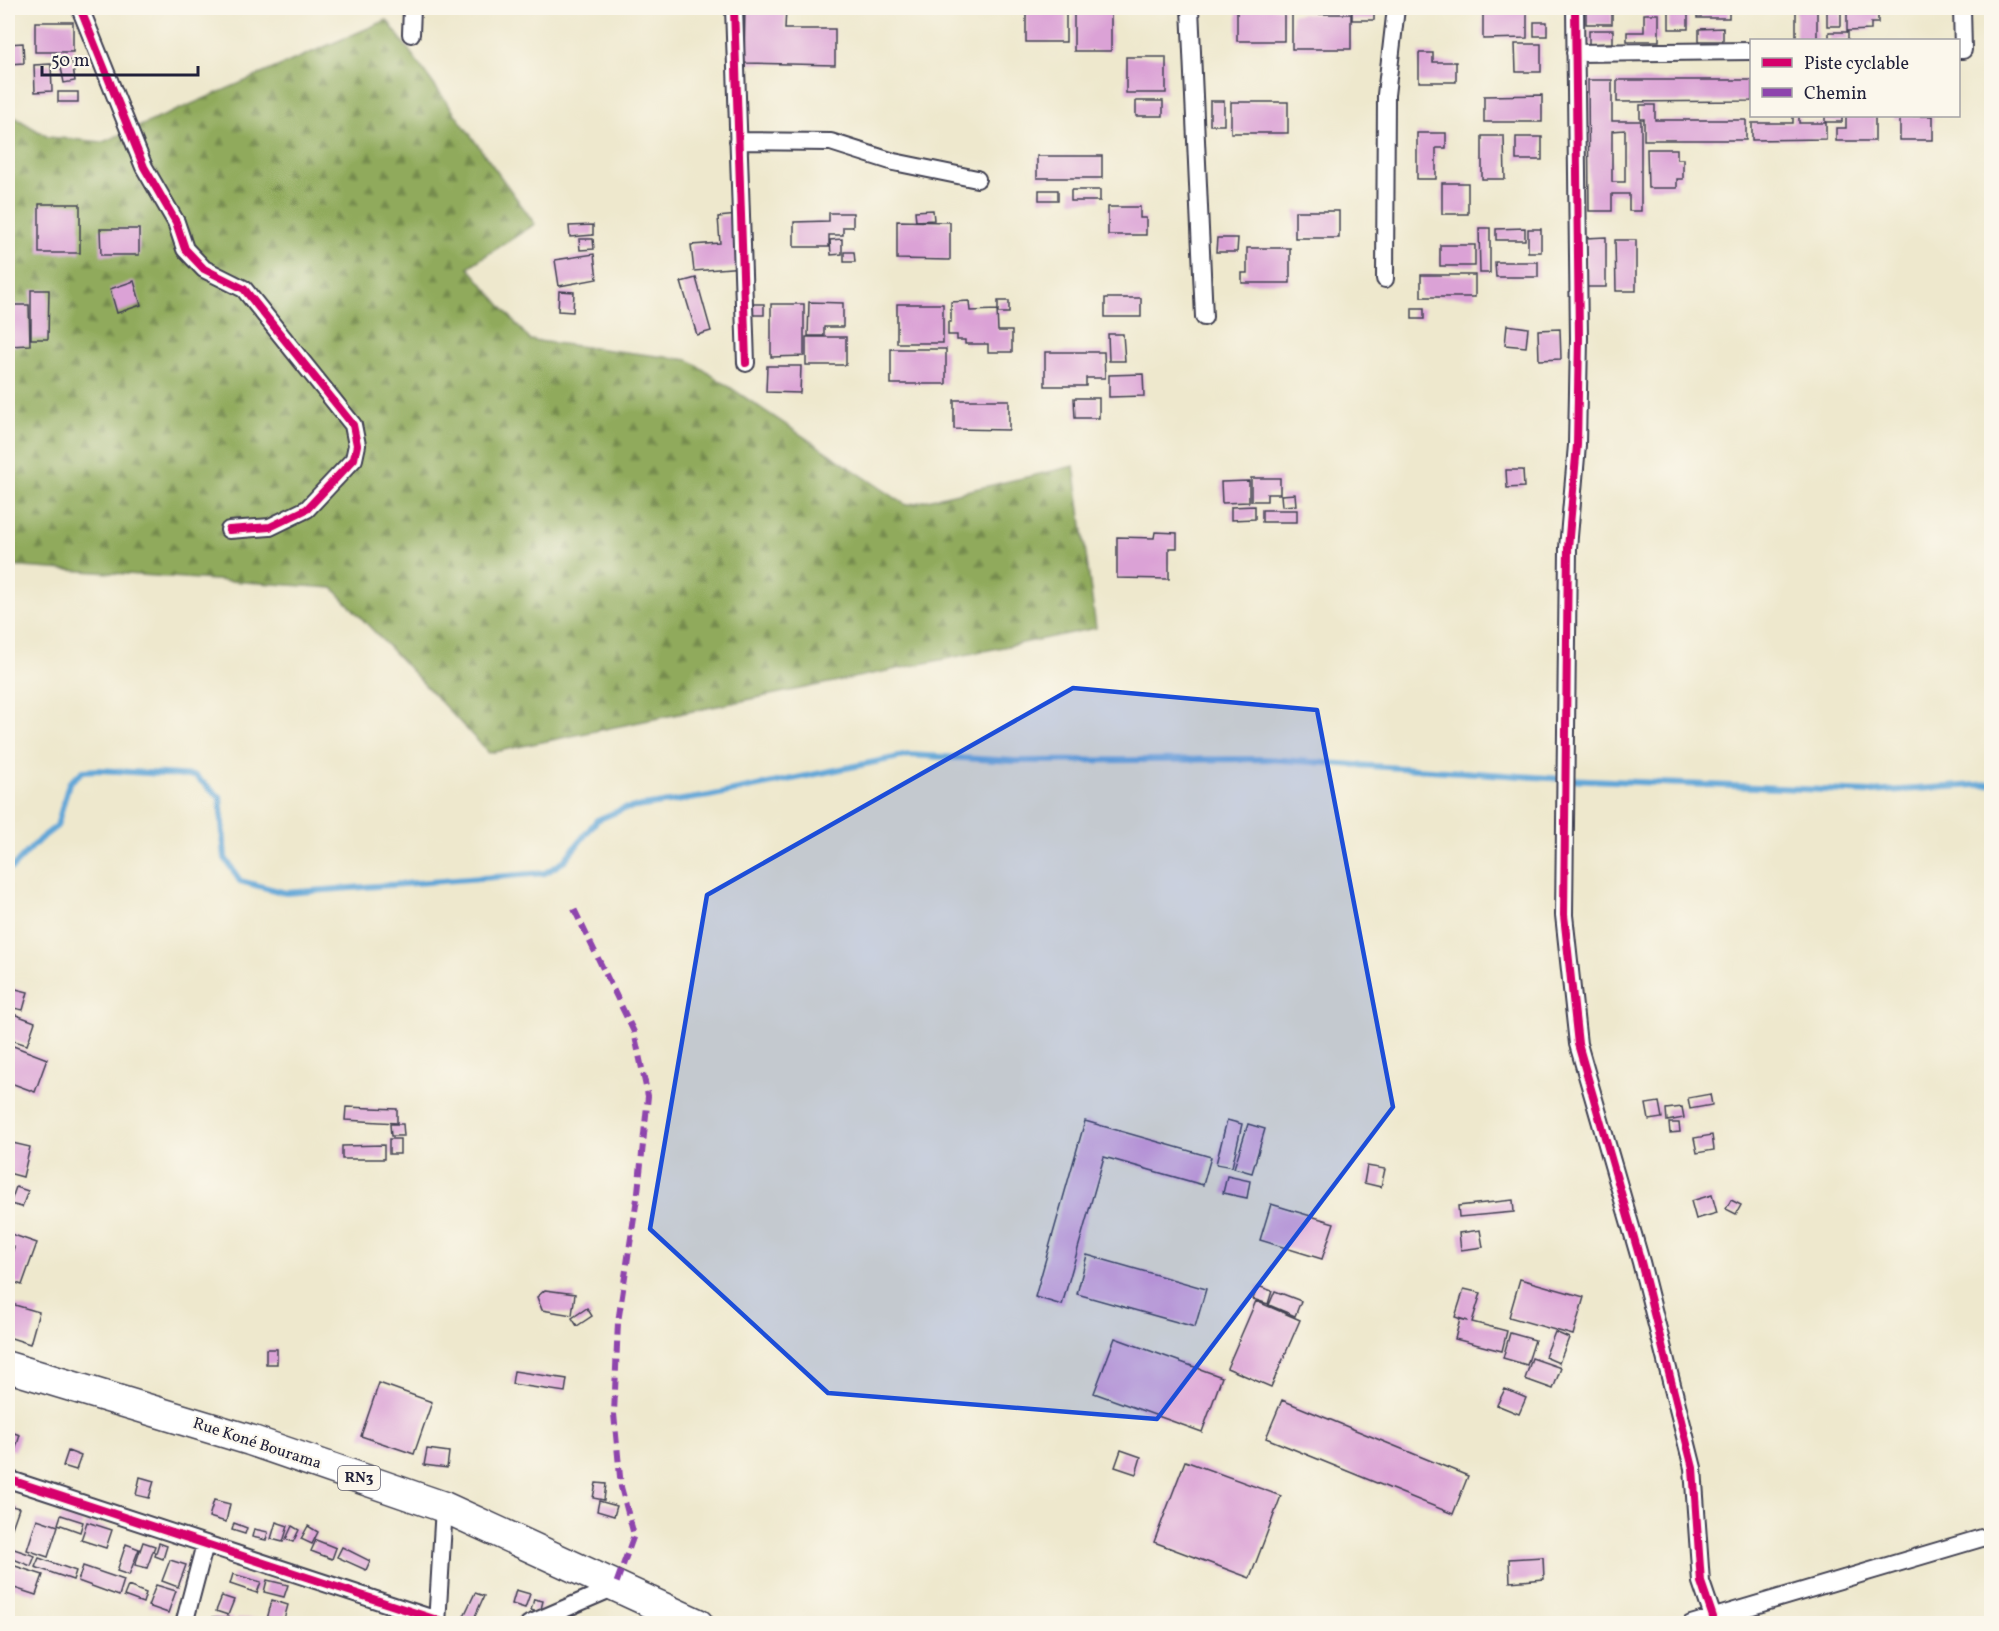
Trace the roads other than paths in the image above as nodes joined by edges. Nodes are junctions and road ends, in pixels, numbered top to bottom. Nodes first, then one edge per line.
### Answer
1 (80, 8) edge
2 (412, 8) edge
3 (734, 8) edge
4 (1190, 8) edge
5 (1396, 8) edge
6 (1575, 8) edge
7 (1962, 8) edge
8 (411, 34) dead end
9 (1960, 50) edge
10 (1750, 51) edge
11 (1575, 52) junction
12 (738, 141) junction
13 (977, 179) dead end
14 (1385, 279) dead end
15 (1204, 317) dead end
16 (746, 363) dead end
17 (229, 530) dead end
18 (8, 1367) edge
19 (8, 1479) edge
20 (444, 1508) junction
21 (1992, 1535) edge
22 (205, 1544) junction
23 (615, 1587) junction
24 (1713, 1617) junction
25 (437, 1622) edge
26 (184, 1623) edge
27 (529, 1623) edge
28 (698, 1623) edge
29 (1691, 1623) edge

1 - 17 street
2 - 8 street
3 - 12 street
4 - 15 street
5 - 14 street
6 - 11 street
7 - 9 street
10 - 11 street
11 - 24 street
12 - 13 street
12 - 16 street
18 - 20 highway, Rue Koné Bourama / RN3
19 - 22 street
20 - 23 highway, Rue Koné Bourama / RN3
20 - 25 street
21 - 24 street
22 - 25 street
22 - 26 street
23 - 27 street
23 - 28 highway, Rue Koné Bourama / RN3
24 - 29 street

